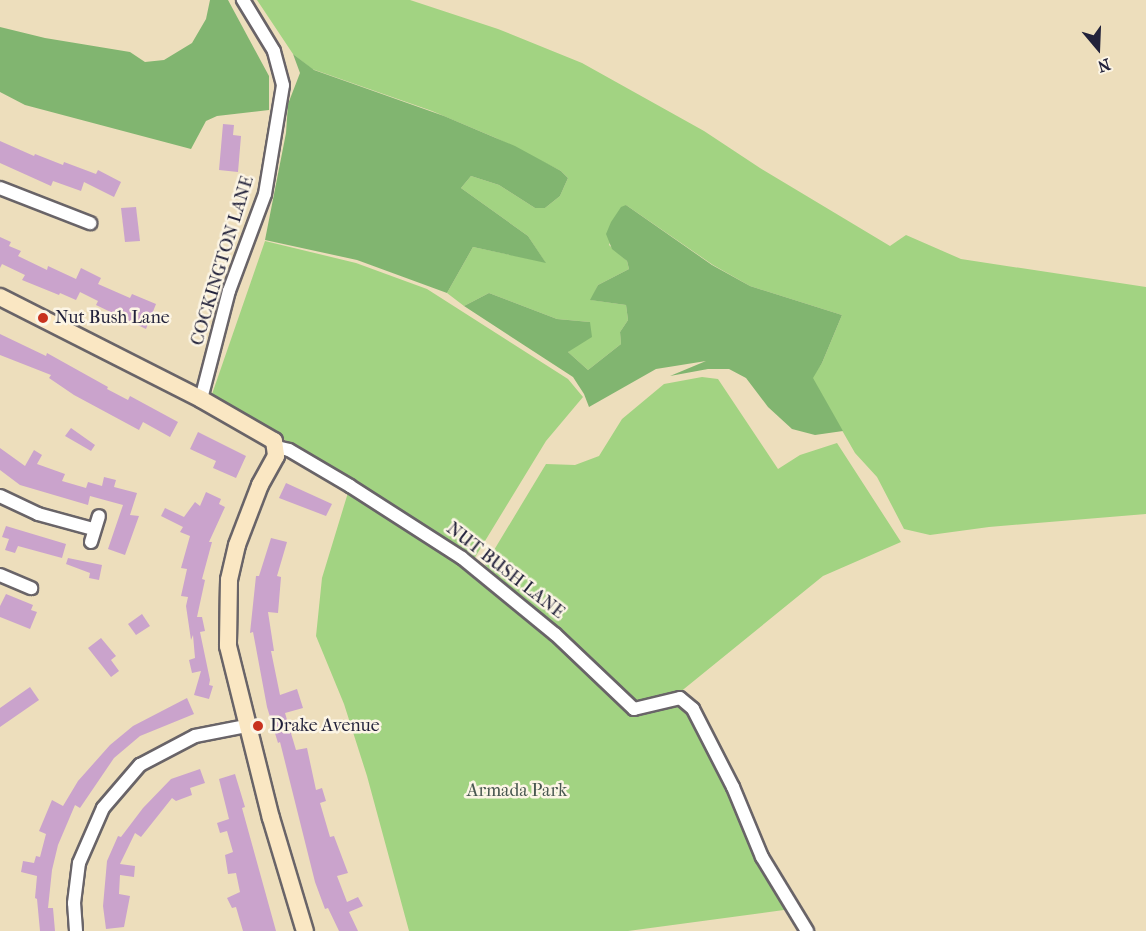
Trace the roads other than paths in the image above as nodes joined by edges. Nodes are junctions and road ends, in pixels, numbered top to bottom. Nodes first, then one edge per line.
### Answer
1 (243, 0) edge
2 (0, 188) edge
3 (90, 223) dead end
4 (0, 297) edge
5 (201, 399) junction
6 (277, 447) junction
7 (4, 499) edge
8 (0, 513) edge
9 (99, 516) dead end
10 (0, 575) edge
11 (31, 588) dead end
12 (246, 726) junction
13 (76, 931) edge
14 (305, 931) edge
15 (807, 931) edge

1 - 5 street, COCKINGTON LANE
2 - 3 street
4 - 5 street, NUT BUSH LANE
5 - 6 street, NUT BUSH LANE
6 - 12 street
6 - 15 street, NUT BUSH LANE
7 - 8 street
7 - 9 street
10 - 11 street
12 - 13 street
12 - 14 street

